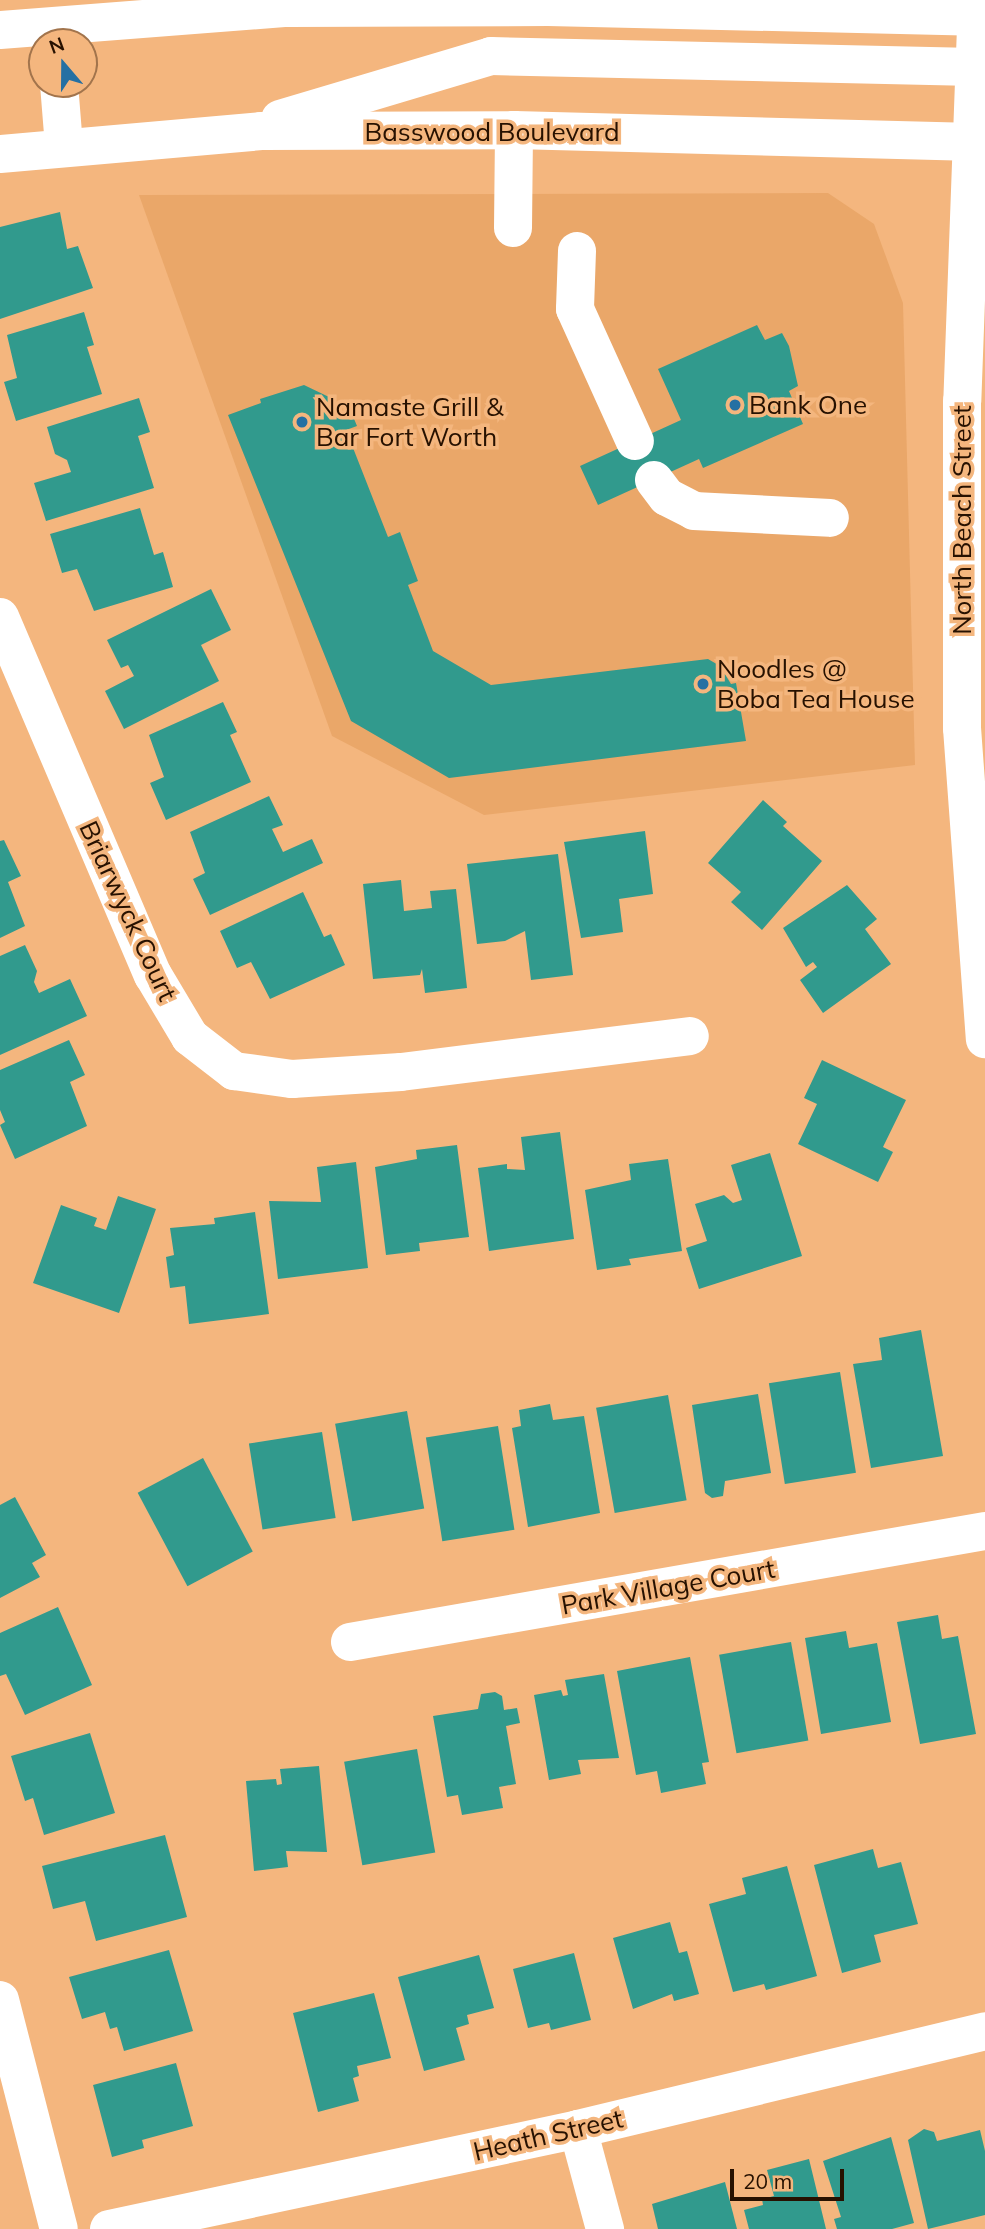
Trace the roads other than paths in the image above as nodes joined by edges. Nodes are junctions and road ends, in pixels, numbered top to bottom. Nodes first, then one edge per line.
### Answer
1 (548, 3) edge
2 (805, 6) edge
3 (979, 11) edge
4 (94, 28) edge
5 (0, 30) edge
6 (28, 31) edge
7 (980, 65) edge
8 (60, 98) edge
9 (514, 130) junction
10 (231, 134) junction
11 (981, 139) edge
12 (64, 146) junction
13 (0, 154) edge
14 (513, 228) dead end
15 (577, 251) dead end
16 (635, 441) dead end
17 (654, 480) dead end
18 (830, 518) dead end
19 (0, 617) edge
20 (690, 1037) dead end
21 (985, 1040) edge
22 (985, 1531) edge
23 (350, 1643) dead end
24 (0, 2002) edge
25 (985, 2031) edge
26 (578, 2129) junction
27 (59, 2229) edge
28 (109, 2229) edge
29 (605, 2229) edge

1 - 2 main road
1 - 4 main road
2 - 3 main road
3 - 7 main road, North Beach Street
5 - 6 main road
7 - 10 main road
7 - 11 main road, North Beach Street
8 - 12 main road
9 - 10 main road, Basswood Boulevard
9 - 11 main road, Basswood Boulevard
9 - 14 main road
10 - 12 main road, Basswood Boulevard
11 - 21 main road, North Beach Street
12 - 13 main road, Basswood Boulevard
15 - 16 main road
17 - 18 main road
19 - 20 main road, Briarwyck Court
22 - 23 main road, Park Village Court
24 - 27 main road
25 - 26 main road, Heath Street
26 - 28 main road, Heath Street
26 - 29 main road

